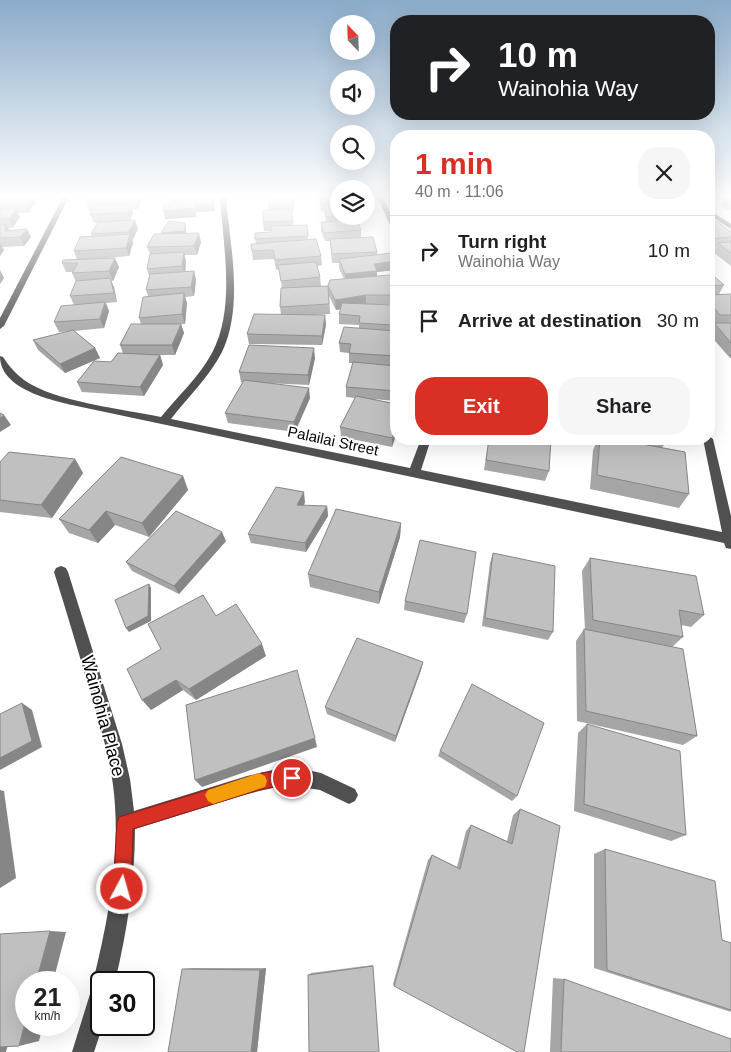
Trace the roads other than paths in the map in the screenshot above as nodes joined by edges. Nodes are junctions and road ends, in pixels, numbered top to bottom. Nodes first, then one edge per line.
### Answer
1 (41, 246) edge
2 (227, 246) edge
3 (0, 326) edge
4 (0, 359) edge
5 (163, 422) junction
6 (424, 445) edge
7 (709, 445) edge
8 (414, 473) junction
9 (731, 541) edge
10 (60, 572) dead end
11 (349, 795) dead end
12 (125, 823) junction
13 (107, 971) edge
14 (90, 1029) edge
15 (83, 1052) edge

1 - 3 street
2 - 5 street
4 - 5 street, Palailai Street
5 - 8 street, Palailai Street
6 - 8 street
7 - 9 street
8 - 9 street, Palailai Street
10 - 12 street, Wainohia Place
11 - 12 street
12 - 13 street, Wainohia Place
14 - 15 street

